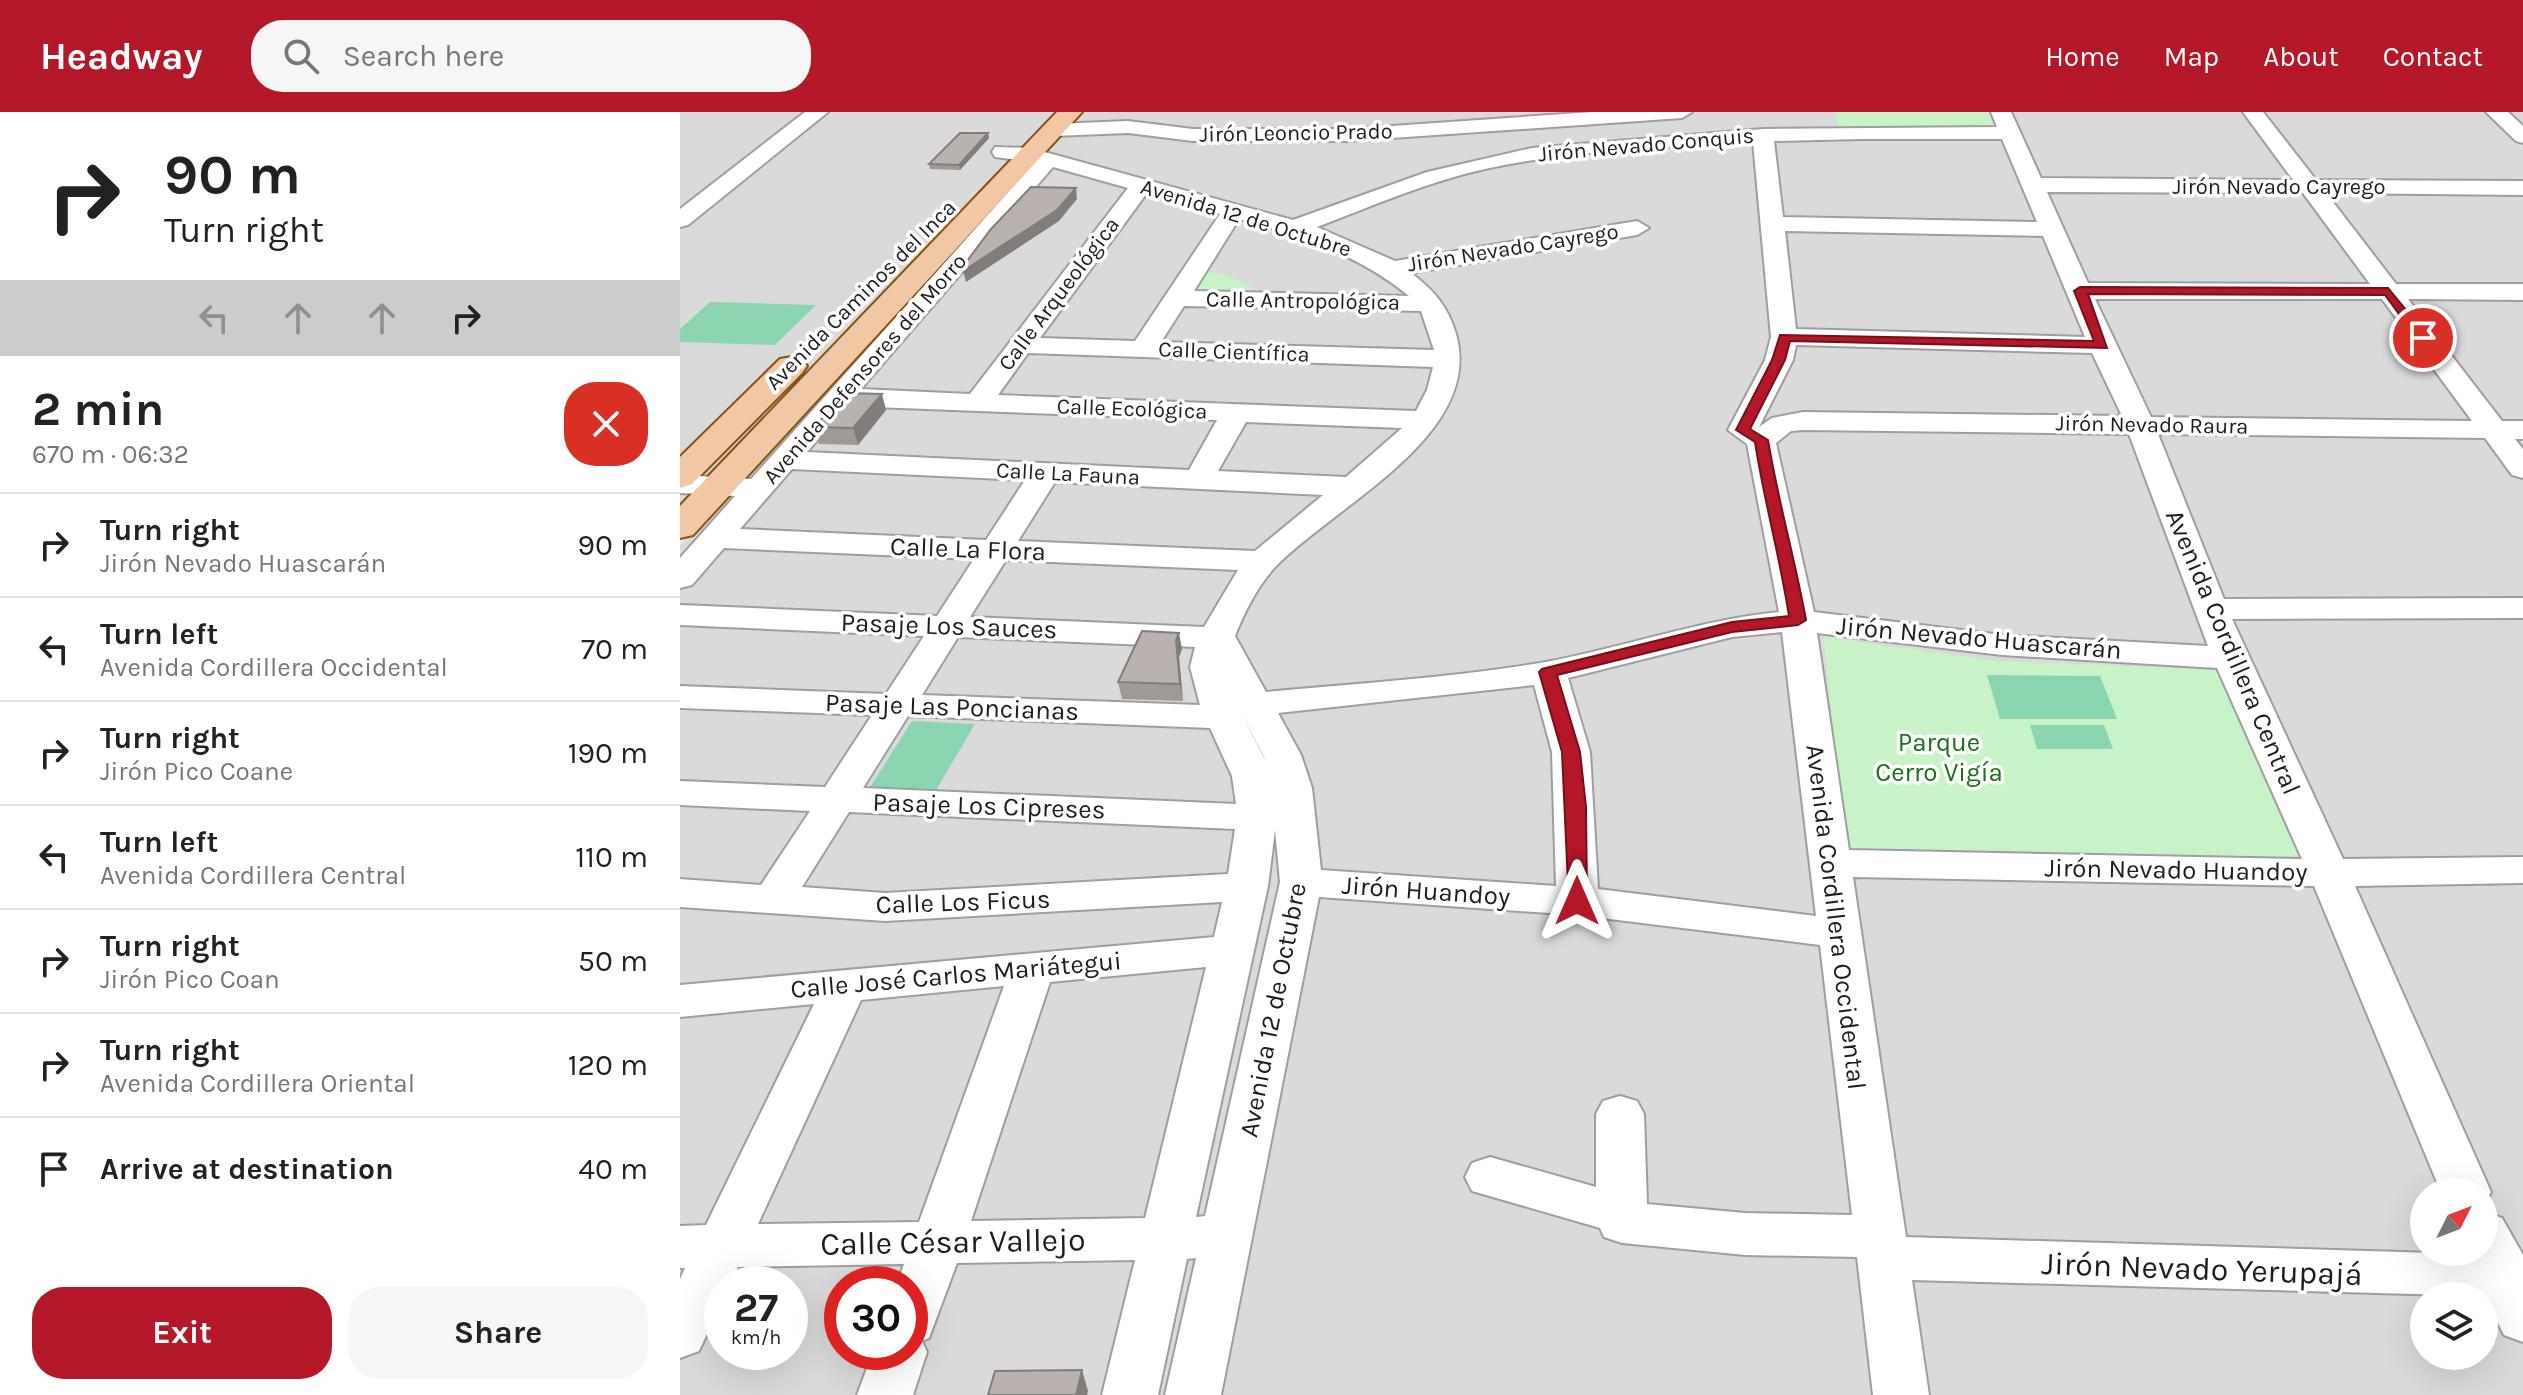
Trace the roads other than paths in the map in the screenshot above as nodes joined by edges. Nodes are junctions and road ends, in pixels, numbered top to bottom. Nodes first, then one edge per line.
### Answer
1 (818, 112) edge
2 (1682, 112) edge
3 (2253, 112) edge
4 (2496, 112) edge
5 (1055, 118) edge
6 (2006, 122) edge
7 (1385, 133) junction
8 (1763, 135) junction
9 (2523, 137) edge
10 (1027, 155) junction
11 (1447, 172) junction
12 (1142, 185) junction
13 (2034, 185) junction
14 (2309, 188) junction
15 (2523, 188) edge
16 (1233, 211) junction
17 (680, 220) edge
18 (1772, 224) junction
19 (1293, 228) junction
20 (1637, 228) dead end
21 (2053, 229) junction
22 (1390, 269) junction
23 (2080, 291) junction
24 (2388, 292) junction
25 (2523, 292) edge
26 (1175, 298) junction
27 (1431, 304) junction
28 (1784, 337) junction
29 (1021, 345) junction
30 (2102, 345) junction
31 (1143, 349) junction
32 (1448, 359) junction
33 (839, 397) junction
34 (977, 403) junction
35 (1236, 413) junction
36 (1424, 420) junction
37 (2140, 424) junction
38 (2491, 430) junction
39 (2523, 430) edge
40 (1772, 432) junction
41 (784, 460) junction
42 (2523, 469) edge
43 (1045, 473) junction
44 (680, 477) edge
45 (1198, 480) junction
46 (680, 484) edge
47 (718, 486) junction
48 (1353, 487) junction
49 (759, 489) junction
50 (680, 527) edge
51 (715, 538) junction
52 (996, 550) junction
53 (1263, 561) junction
54 (680, 578) edge
55 (2523, 608) edge
56 (2211, 609) junction
57 (680, 615) edge
58 (1798, 620) junction
59 (947, 626) junction
60 (1219, 638) junction
61 (2230, 658) junction
62 (1548, 672) junction
63 (680, 697) edge
64 (897, 705) junction
65 (1240, 710) junction
66 (680, 793) edge
67 (836, 799) junction
68 (1277, 818) junction
69 (1828, 863) junction
70 (2523, 870) edge
71 (2329, 873) junction
72 (1301, 882) junction
73 (1247, 886) junction
74 (680, 893) edge
75 (774, 898) junction
76 (1577, 901) junction
77 (1837, 933) junction
78 (1232, 950) junction
79 (1033, 968) junction
80 (845, 986) junction
81 (686, 1011) edge
82 (1620, 1114) dead end
83 (1490, 1177) dead end
84 (2460, 1178) edge
85 (1622, 1214) junction
86 (1226, 1237) junction
87 (1166, 1238) junction
88 (938, 1242) junction
89 (701, 1246) edge
90 (1880, 1247) junction
91 (928, 1271) edge
92 (2508, 1277) edge
93 (680, 1335) edge
94 (894, 1370) edge
95 (885, 1395) edge
96 (1130, 1395) edge
97 (1193, 1395) edge
98 (1901, 1395) edge

1 - 17 street
2 - 7 street, Jirón Leoncio Prado
3 - 14 street
4 - 9 street
5 - 7 street, Jirón Leoncio Prado
5 - 10 main road, Avenida Caminos del Inca
6 - 8 street, Jirón Nevado Conquis
6 - 13 street, Avenida Cordillera Central
7 - 11 street
8 - 11 street, Jirón Nevado Conquis
8 - 18 street, Avenida Cordillera Occidental
10 - 12 street, Avenida 12 de Octubre
10 - 33 street, Avenida Defensores del Morro
10 - 44 main road, Avenida Caminos del Inca
10 - 47 main road, Avenida Caminos del Inca
11 - 19 street, Jirón Nevado Conquis
12 - 16 street, Avenida 12 de Octubre
12 - 29 street, Calle Arqueológica
13 - 14 street, Jirón Nevado Cayrego
13 - 21 street, Avenida Cordillera Central
14 - 15 street, Jirón Nevado Cayrego
14 - 24 street
16 - 19 street, Avenida 12 de Octubre
16 - 26 street
18 - 21 street
18 - 28 street, Avenida Cordillera Occidental
19 - 22 street, Avenida 12 de Octubre
20 - 22 street, Jirón Nevado Cayrego
21 - 23 street, Avenida Cordillera Central
22 - 27 street, Avenida 12 de Octubre
23 - 24 street
23 - 30 street, Avenida Cordillera Central
24 - 25 street
24 - 38 street
26 - 27 street, Calle Antropológica
26 - 31 street
27 - 32 street, Avenida 12 de Octubre
28 - 30 street
28 - 40 street, Avenida Cordillera Occidental
29 - 31 street, Calle Científica
29 - 34 street, Calle Arqueológica
30 - 37 street, Avenida Cordillera Central
31 - 32 street, Calle Científica
32 - 36 street, Avenida 12 de Octubre
33 - 34 street, Calle Ecológica
33 - 41 street, Avenida Defensores del Morro
34 - 35 street, Calle Ecológica
35 - 36 street, Calle Ecológica
35 - 45 street
36 - 48 street, Avenida 12 de Octubre
37 - 38 street, Jirón Nevado Raura
37 - 40 street, Jirón Nevado Raura
37 - 56 street, Avenida Cordillera Central
38 - 39 street, Jirón Nevado Raura
38 - 42 street
40 - 58 street, Avenida Cordillera Occidental
41 - 43 street, Calle La Fauna
41 - 49 street, Avenida Defensores del Morro
43 - 45 street, Calle La Fauna
43 - 52 street
45 - 48 street, Calle La Fauna
46 - 47 street
47 - 49 street
47 - 50 main road, Avenida Caminos del Inca
48 - 53 street, Avenida 12 de Octubre
49 - 51 street, Avenida Defensores del Morro
51 - 52 street, Calle La Flora
51 - 54 street, Avenida Defensores del Morro
52 - 53 street, Calle La Flora
52 - 59 street
53 - 60 street, Avenida 12 de Octubre
55 - 56 street
56 - 61 street, Avenida Cordillera Central
57 - 59 street, Pasaje Los Sauces
58 - 61 street, Jirón Nevado Huascarán
58 - 62 street, Jirón Nevado Huascarán
58 - 69 street, Avenida Cordillera Occidental
59 - 60 street, Pasaje Los Sauces
59 - 64 street
60 - 65 street, Avenida 12 de Octubre
61 - 71 street, Avenida Cordillera Central
62 - 65 street, Jirón Nevado Huascarán
62 - 76 street
63 - 64 street, Pasaje Las Poncianas
64 - 65 street, Pasaje Las Poncianas
64 - 67 street
65 - 68 street, Avenida 12 de Octubre
66 - 67 street, Pasaje Los Cipreses
67 - 68 street, Pasaje Los Cipreses
67 - 75 street
68 - 72 street, Avenida 12 de Octubre
68 - 73 street, Avenida 12 de Octubre
69 - 71 street, Jirón Nevado Huandoy
69 - 77 street, Avenida Cordillera Occidental
70 - 71 street, Jirón Nevado Huandoy
71 - 84 street, Avenida Cordillera Central
72 - 76 street, Jirón Huandoy
72 - 86 street, Avenida 12 de Octubre
73 - 75 street, Calle Los Ficus
73 - 78 street, Avenida 12 de Octubre
74 - 75 street, Calle Los Ficus
76 - 77 street, Jirón Huandoy
77 - 90 street, Avenida Cordillera Occidental
78 - 79 street, Calle José Carlos Mariátegui
78 - 87 street, Avenida 12 de Octubre
79 - 80 street, Calle José Carlos Mariátegui
79 - 88 street
80 - 81 street, Calle José Carlos Mariátegui
80 - 89 street
82 - 85 street
83 - 85 street
85 - 90 street, Jirón Nevado Yerupajá
86 - 87 street, Calle César Vallejo
86 - 97 street, Avenida 12 de Octubre
87 - 88 street, Calle César Vallejo
87 - 96 street, Avenida 12 de Octubre
88 - 89 street, Calle César Vallejo
88 - 91 street
89 - 93 street
90 - 92 street, Jirón Nevado Yerupajá
90 - 98 street, Avenida Cordillera Occidental
94 - 95 street

